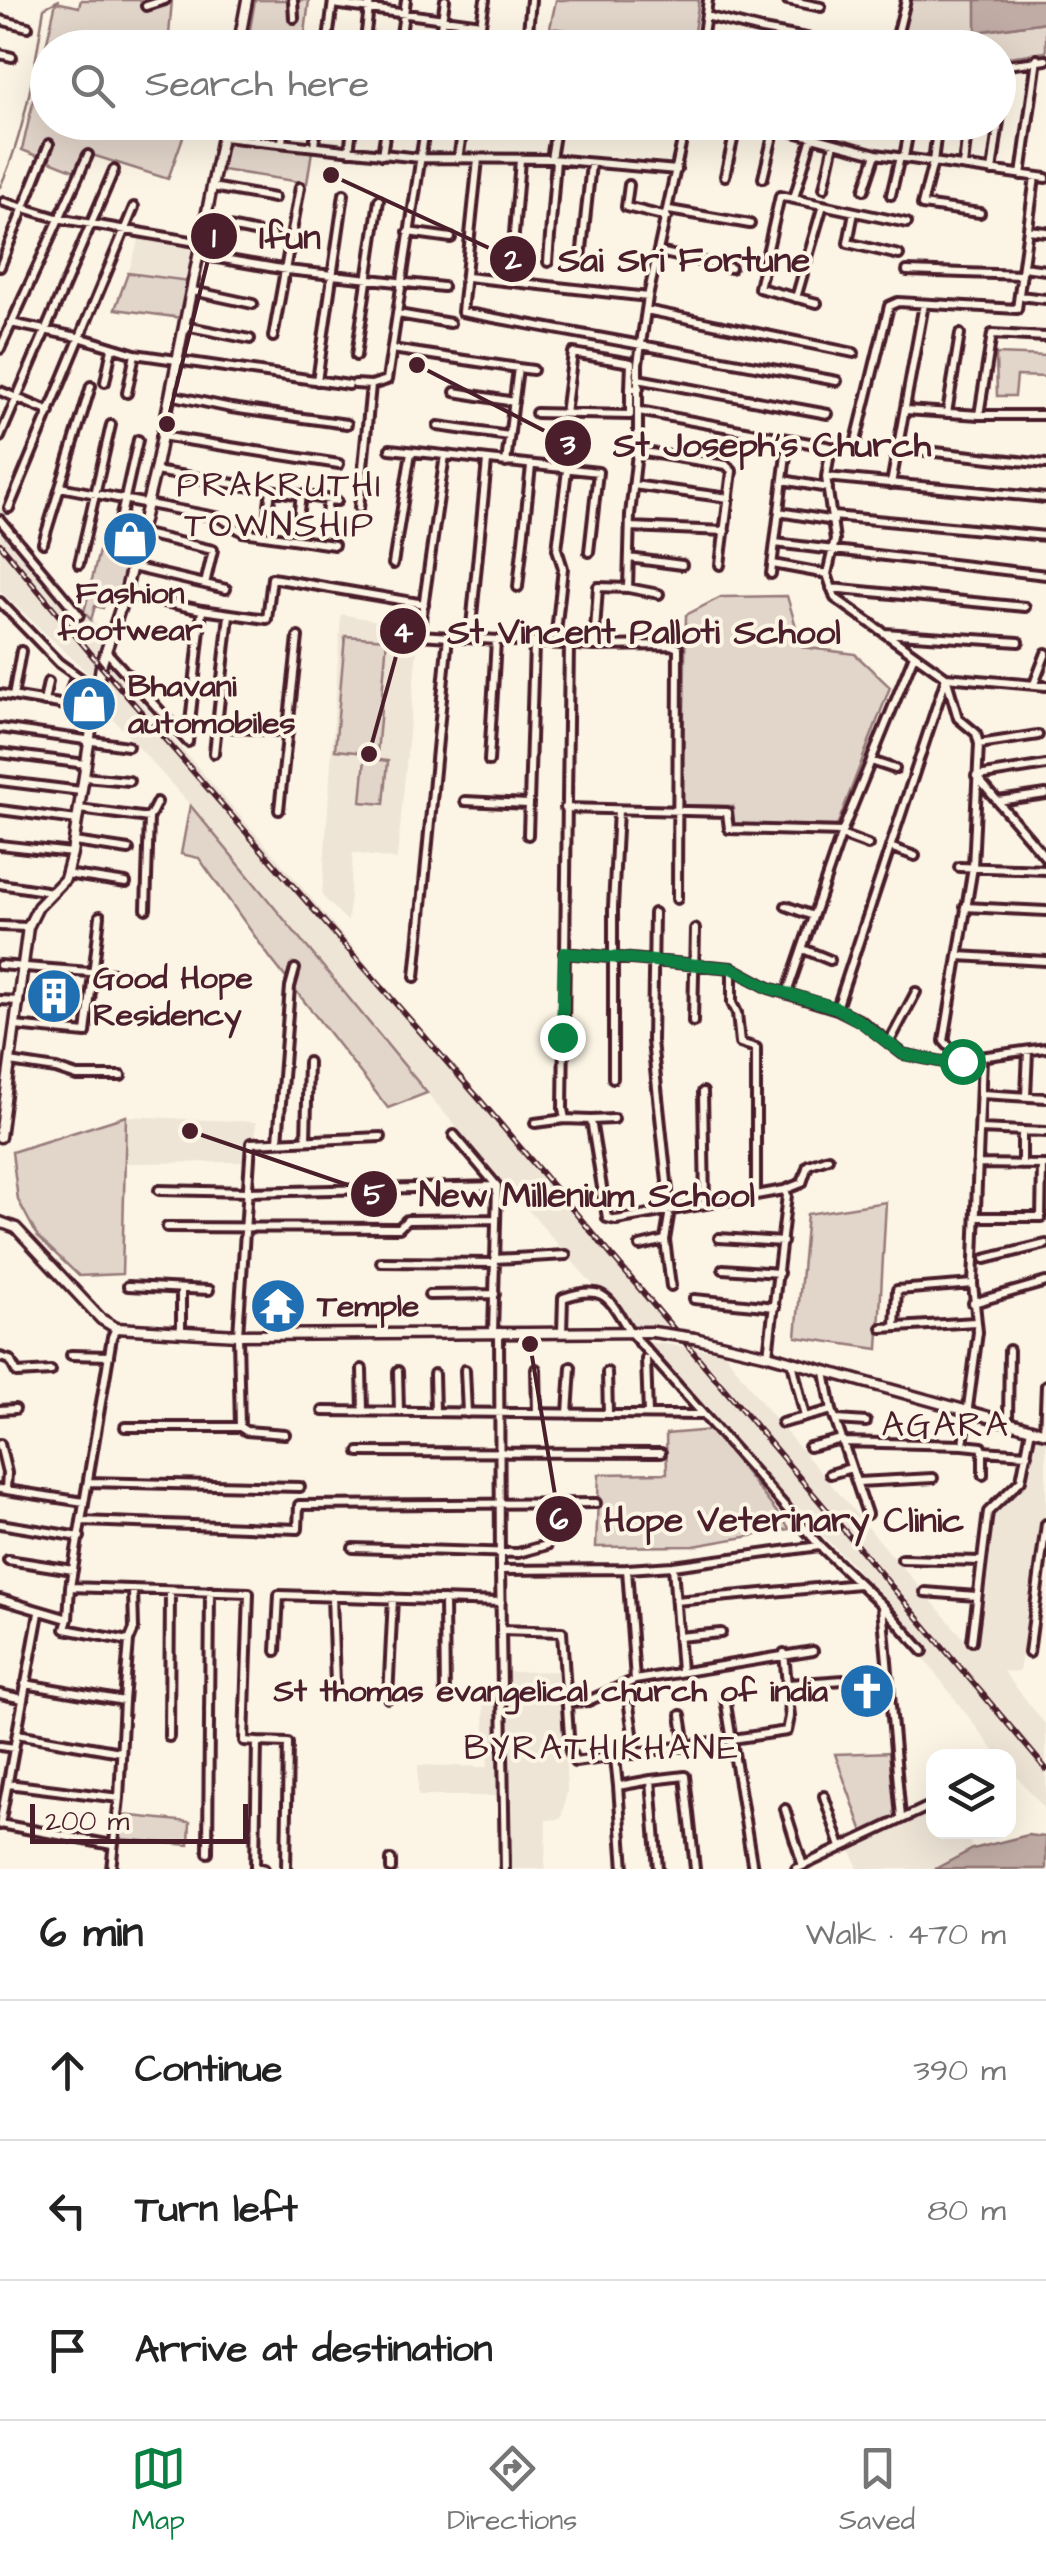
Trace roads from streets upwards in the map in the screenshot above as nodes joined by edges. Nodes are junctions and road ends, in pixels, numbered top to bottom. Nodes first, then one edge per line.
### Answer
1 (165, 0) edge
2 (247, 0) edge
3 (294, 0) edge
4 (370, 0) edge
5 (406, 0) edge
6 (445, 0) edge
7 (485, 0) edge
8 (532, 0) edge
9 (708, 0) edge
10 (786, 0) edge
11 (906, 0) edge
12 (333, 2) edge
13 (146, 6) dead end
14 (821, 7) dead end
15 (369, 10) junction
16 (404, 13) junction
17 (706, 16) junction
18 (294, 18) dead end
19 (0, 20) edge
20 (442, 20) junction
21 (481, 24) junction
22 (28, 26) dead end
23 (241, 30) edge
24 (329, 30) edge
25 (366, 30) edge
26 (402, 30) edge
27 (441, 30) edge
28 (480, 30) edge
29 (528, 30) edge
30 (704, 30) edge
31 (762, 30) edge
32 (898, 30) edge
33 (0, 54) edge
34 (12, 57) dead end
35 (1041, 59) edge
36 (1016, 63) edge
37 (221, 140) edge
38 (254, 140) edge
39 (282, 140) edge
40 (315, 140) edge
41 (351, 140) edge
42 (384, 140) edge
43 (423, 140) edge
44 (461, 140) edge
45 (556, 140) edge
46 (682, 140) edge
47 (734, 140) edge
48 (772, 140) edge
49 (811, 140) edge
50 (823, 140) edge
51 (906, 140) edge
52 (936, 140) edge
53 (966, 140) edge
54 (995, 140) edge
55 (282, 143) junction
56 (834, 143) junction
57 (50, 144) dead end
58 (314, 147) junction
59 (350, 151) junction
60 (382, 154) junction
61 (876, 154) junction
62 (88, 155) dead end
63 (902, 157) junction
64 (420, 158) junction
65 (478, 159) junction
66 (458, 160) junction
67 (520, 160) junction
68 (554, 160) junction
69 (933, 162) junction
70 (592, 164) junction
71 (964, 166) junction
72 (114, 170) dead end
73 (676, 170) junction
74 (992, 171) junction
75 (1021, 175) junction
76 (725, 176) dead end
77 (1035, 177) junction
78 (763, 178) dead end
79 (1046, 178) edge
80 (300, 186) dead end
81 (629, 186) dead end
82 (212, 187) junction
83 (824, 188) dead end
84 (864, 190) dead end
85 (344, 194) dead end
86 (891, 196) dead end
87 (274, 198) dead end
88 (794, 199) junction
89 (379, 200) dead end
90 (1032, 200) junction
91 (4, 202) dead end
92 (1046, 202) edge
93 (823, 205) junction
94 (134, 207) dead end
95 (23, 208) junction
96 (854, 212) junction
97 (668, 213) junction
98 (980, 213) dead end
99 (57, 218) junction
100 (205, 222) junction
101 (907, 223) dead end
102 (91, 224) junction
103 (750, 224) dead end
104 (1028, 230) junction
105 (127, 231) junction
106 (408, 232) junction
107 (1046, 232) edge
108 (273, 236) dead end
109 (451, 238) dead end
110 (202, 242) junction
111 (513, 246) dead end
112 (659, 252) junction
113 (899, 254) dead end
114 (200, 255) junction
115 (581, 259) dead end
116 (548, 262) dead end
117 (0, 267) edge
118 (731, 268) dead end
119 (287, 270) junction
120 (1046, 270) edge
121 (907, 271) dead end
122 (1022, 271) junction
123 (332, 276) junction
124 (467, 277) junction
125 (368, 280) junction
126 (402, 284) junction
127 (443, 287) dead end
128 (192, 291) junction
129 (1019, 296) junction
130 (648, 298) junction
131 (796, 298) junction
132 (1046, 300) edge
133 (817, 303) dead end
134 (253, 304) dead end
135 (924, 304) junction
136 (646, 310) junction
137 (398, 314) junction
138 (450, 323) dead end
139 (10, 324) junction
140 (185, 326) junction
141 (48, 330) junction
142 (960, 334) dead end
143 (1046, 337) edge
144 (82, 338) junction
145 (272, 338) dead end
146 (250, 339) dead end
147 (641, 344) junction
148 (112, 348) junction
149 (0, 349) edge
150 (392, 349) junction
151 (854, 353) dead end
152 (135, 354) junction
153 (356, 356) dead end
154 (178, 361) junction
155 (518, 368) junction
156 (533, 370) dead end
157 (638, 379) junction
158 (316, 381) junction
159 (105, 382) dead end
160 (837, 382) dead end
161 (371, 385) junction
162 (91, 386) dead end
163 (634, 388) junction
164 (0, 392) edge
165 (127, 392) dead end
166 (454, 392) dead end
167 (170, 395) junction
168 (17, 398) junction
169 (514, 402) junction
170 (906, 410) junction
171 (639, 411) junction
172 (50, 412) junction
173 (536, 413) dead end
174 (948, 413) junction
175 (566, 414) junction
176 (828, 414) dead end
177 (979, 415) junction
178 (1046, 416) edge
179 (346, 424) dead end
180 (111, 425) dead end
181 (438, 426) dead end
182 (161, 436) junction
183 (509, 436) junction
184 (0, 437) edge
185 (788, 439) junction
186 (138, 440) dead end
187 (855, 445) dead end
188 (898, 448) junction
189 (390, 449) dead end
190 (411, 451) junction
191 (638, 451) junction
192 (445, 456) junction
193 (488, 461) junction
194 (506, 463) junction
195 (339, 464) dead end
196 (1046, 464) edge
197 (531, 466) junction
198 (567, 470) junction
199 (155, 471) junction
200 (826, 477) junction
201 (783, 480) junction
202 (892, 484) junction
203 (634, 485) junction
204 (60, 487) junction
205 (828, 488) junction
206 (271, 490) junction
207 (96, 495) junction
208 (300, 495) junction
209 (728, 498) junction
210 (1046, 498) edge
211 (126, 500) junction
212 (146, 505) junction
213 (10, 508) dead end
214 (360, 508) dead end
215 (779, 512) junction
216 (268, 513) dead end
217 (298, 518) dead end
218 (834, 519) junction
219 (0, 520) edge
220 (325, 522) dead end
221 (630, 527) junction
222 (726, 531) junction
223 (140, 533) junction
224 (1046, 536) edge
225 (42, 543) dead end
226 (775, 543) junction
227 (334, 544) dead end
228 (114, 547) dead end
229 (589, 552) dead end
230 (833, 552) junction
231 (629, 558) junction
232 (79, 564) dead end
233 (393, 564) dead end
234 (682, 564) dead end
235 (773, 564) junction
236 (720, 565) dead end
237 (132, 568) junction
238 (772, 574) dead end
239 (827, 574) junction
240 (1046, 574) edge
241 (206, 584) junction
242 (518, 587) dead end
243 (628, 588) junction
244 (831, 588) junction
245 (226, 589) dead end
246 (125, 594) junction
247 (659, 594) dead end
248 (0, 602) edge
249 (424, 604) junction
250 (1024, 607) dead end
251 (202, 610) junction
252 (79, 615) dead end
253 (229, 615) junction
254 (883, 633) junction
255 (448, 636) junction
256 (298, 637) dead end
257 (470, 637) junction
258 (496, 640) junction
259 (1019, 642) dead end
260 (534, 644) junction
261 (564, 644) junction
262 (594, 646) junction
263 (21, 651) dead end
264 (106, 651) junction
265 (1046, 653) edge
266 (914, 655) junction
267 (946, 677) junction
268 (48, 682) dead end
269 (73, 683) dead end
270 (1034, 684) junction
271 (1046, 686) edge
272 (98, 690) junction
273 (0, 694) edge
274 (13, 696) junction
275 (44, 702) junction
276 (66, 706) junction
277 (95, 710) junction
278 (217, 726) junction
279 (0, 728) edge
280 (288, 732) junction
281 (1038, 735) dead end
282 (90, 740) junction
283 (979, 744) junction
284 (128, 746) dead end
285 (0, 753) edge
286 (214, 754) dead end
287 (871, 760) junction
288 (488, 761) dead end
289 (86, 764) junction
290 (1046, 765) edge
291 (895, 768) dead end
292 (976, 776) junction
293 (84, 777) junction
294 (0, 781) edge
295 (130, 781) dead end
296 (82, 791) junction
297 (1046, 794) edge
298 (465, 800) dead end
299 (998, 801) junction
300 (156, 802) dead end
301 (528, 804) junction
302 (565, 808) junction
303 (79, 809) junction
304 (0, 810) edge
305 (279, 810) dead end
306 (618, 810) junction
307 (676, 811) junction
308 (149, 818) junction
309 (78, 820) junction
310 (842, 833) junction
311 (528, 834) dead end
312 (74, 842) junction
313 (0, 844) edge
314 (868, 845) dead end
315 (890, 847) junction
316 (129, 850) dead end
317 (72, 853) junction
318 (916, 856) dead end
319 (1046, 858) edge
320 (959, 867) dead end
321 (973, 867) junction
322 (1046, 870) edge
323 (66, 874) junction
324 (126, 883) dead end
325 (0, 884) edge
326 (52, 892) junction
327 (677, 899) dead end
328 (786, 906) dead end
329 (146, 908) dead end
330 (965, 908) junction
331 (1046, 911) edge
332 (654, 912) dead end
333 (100, 916) dead end
334 (814, 916) junction
335 (0, 926) edge
336 (28, 928) junction
337 (695, 929) dead end
338 (802, 949) junction
339 (564, 953) junction
340 (958, 956) junction
341 (613, 957) junction
342 (654, 960) junction
343 (830, 960) dead end
344 (1046, 961) edge
345 (693, 964) junction
346 (0, 965) edge
347 (24, 966) junction
348 (732, 968) junction
349 (295, 969) dead end
350 (46, 970) junction
351 (92, 974) junction
352 (128, 975) dead end
353 (415, 977) dead end
354 (916, 992) dead end
355 (787, 993) junction
356 (0, 1000) edge
357 (20, 1002) junction
358 (41, 1006) dead end
359 (837, 1008) junction
360 (693, 1022) dead end
361 (15, 1032) junction
362 (0, 1036) edge
363 (889, 1043) junction
364 (1046, 1048) edge
365 (1028, 1050) junction
366 (982, 1058) junction
367 (962, 1061) junction
368 (308, 1062) dead end
369 (6, 1068) edge
370 (121, 1076) dead end
371 (612, 1078) dead end
372 (703, 1092) dead end
373 (982, 1094) junction
374 (1026, 1096) junction
375 (1046, 1098) edge
376 (2, 1109) edge
377 (566, 1119) junction
378 (591, 1120) junction
379 (614, 1120) dead end
380 (535, 1122) dead end
381 (980, 1129) junction
382 (1022, 1131) junction
383 (1046, 1132) edge
384 (454, 1135) dead end
385 (0, 1137) edge
386 (381, 1137) dead end
387 (306, 1140) junction
388 (278, 1142) junction
389 (828, 1158) dead end
390 (977, 1164) junction
391 (1022, 1165) junction
392 (1044, 1165) edge
393 (496, 1186) junction
394 (158, 1190) dead end
395 (784, 1190) junction
396 (248, 1192) junction
397 (756, 1194) junction
398 (705, 1204) junction
399 (670, 1210) junction
400 (976, 1217) junction
401 (496, 1219) junction
402 (0, 1222) edge
403 (167, 1226) dead end
404 (246, 1228) junction
405 (718, 1238) dead end
406 (665, 1240) junction
407 (783, 1242) junction
408 (1046, 1244) edge
409 (640, 1246) dead end
410 (566, 1256) dead end
411 (985, 1259) dead end
412 (495, 1261) junction
413 (380, 1262) dead end
414 (723, 1270) dead end
415 (779, 1273) junction
416 (1046, 1282) edge
417 (973, 1284) junction
418 (128, 1286) dead end
419 (671, 1286) dead end
420 (181, 1288) junction
421 (208, 1290) dead end
422 (495, 1294) junction
423 (429, 1295) dead end
424 (694, 1299) dead end
425 (269, 1302) dead end
426 (974, 1303) junction
427 (774, 1307) junction
428 (975, 1322) junction
429 (116, 1328) junction
430 (882, 1328) dead end
431 (895, 1328) junction
432 (181, 1332) junction
433 (496, 1332) junction
434 (562, 1332) junction
435 (630, 1332) junction
436 (238, 1335) junction
437 (270, 1335) junction
438 (0, 1344) edge
439 (1009, 1350) dead end
440 (71, 1354) dead end
441 (109, 1356) junction
442 (768, 1356) junction
443 (3, 1357) edge
444 (646, 1359) dead end
445 (792, 1362) junction
446 (571, 1368) dead end
447 (362, 1369) dead end
448 (536, 1369) dead end
449 (465, 1370) dead end
450 (51, 1371) dead end
451 (398, 1371) dead end
452 (607, 1372) dead end
453 (826, 1372) junction
454 (434, 1374) dead end
455 (1046, 1385) edge
456 (15, 1409) dead end
457 (0, 1410) edge
458 (832, 1410) junction
459 (323, 1411) dead end
460 (363, 1412) junction
461 (399, 1412) junction
462 (436, 1412) junction
463 (466, 1412) junction
464 (968, 1412) junction
465 (500, 1413) junction
466 (537, 1413) junction
467 (568, 1414) junction
468 (608, 1414) junction
469 (648, 1414) junction
470 (704, 1415) junction
471 (805, 1417) junction
472 (837, 1420) junction
473 (866, 1422) dead end
474 (782, 1424) dead end
475 (1008, 1424) junction
476 (125, 1427) dead end
477 (240, 1427) junction
478 (1031, 1429) junction
479 (1045, 1433) edge
480 (285, 1434) dead end
481 (842, 1440) junction
482 (0, 1444) edge
483 (963, 1445) junction
484 (809, 1447) dead end
485 (984, 1451) junction
486 (359, 1452) dead end
487 (500, 1452) junction
488 (661, 1453) dead end
489 (1027, 1454) junction
490 (851, 1468) junction
491 (830, 1474) dead end
492 (983, 1476) dead end
493 (932, 1478) dead end
494 (88, 1482) junction
495 (858, 1482) junction
496 (300, 1486) dead end
497 (3, 1489) edge
498 (84, 1502) junction
499 (500, 1502) junction
500 (596, 1503) dead end
501 (868, 1514) dead end
502 (82, 1521) junction
503 (0, 1524) edge
504 (1046, 1524) edge
505 (80, 1537) junction
506 (547, 1545) dead end
507 (820, 1546) junction
508 (353, 1548) dead end
509 (500, 1553) junction
510 (518, 1553) junction
511 (902, 1559) dead end
512 (8, 1560) dead end
513 (981, 1561) junction
514 (673, 1566) junction
515 (627, 1569) junction
516 (73, 1570) junction
517 (500, 1570) junction
518 (518, 1570) junction
519 (860, 1584) junction
520 (70, 1587) junction
521 (133, 1589) junction
522 (170, 1590) junction
523 (210, 1591) junction
524 (925, 1592) dead end
525 (332, 1596) junction
526 (976, 1596) junction
527 (393, 1598) junction
528 (0, 1599) edge
529 (444, 1600) junction
530 (676, 1601) junction
531 (501, 1602) junction
532 (882, 1605) junction
533 (40, 1613) junction
534 (68, 1618) junction
535 (501, 1630) junction
536 (721, 1633) dead end
537 (678, 1637) junction
538 (972, 1641) dead end
539 (129, 1642) junction
540 (276, 1651) dead end
541 (813, 1651) dead end
542 (923, 1651) dead end
543 (784, 1653) junction
544 (1029, 1653) dead end
545 (681, 1671) junction
546 (858, 1679) dead end
547 (635, 1680) junction
548 (25, 1684) junction
549 (335, 1684) dead end
550 (788, 1684) junction
551 (0, 1694) edge
552 (388, 1698) dead end
553 (725, 1698) dead end
554 (24, 1699) junction
555 (124, 1700) junction
556 (444, 1700) dead end
557 (568, 1702) junction
558 (629, 1706) dead end
559 (681, 1716) dead end
560 (17, 1734) junction
561 (169, 1737) dead end
562 (732, 1740) junction
563 (256, 1742) junction
564 (0, 1746) edge
565 (686, 1746) junction
566 (14, 1748) junction
567 (120, 1752) junction
568 (636, 1754) junction
569 (615, 1758) junction
570 (652, 1780) junction
571 (8, 1784) junction
572 (618, 1786) junction
573 (824, 1796) dead end
574 (119, 1798) junction
575 (926, 1807) edge
576 (2, 1809) edge
577 (784, 1809) dead end
578 (901, 1818) junction
579 (0, 1825) edge
580 (112, 1845) junction
581 (841, 1847) junction
582 (208, 1853) dead end
583 (805, 1867) edge
584 (111, 1869) edge
585 (264, 1869) edge
586 (286, 1869) edge
587 (505, 1869) edge
588 (624, 1869) edge
589 (658, 1869) edge
590 (696, 1869) edge
591 (752, 1869) edge

1 - 13 street
2 - 23 street
3 - 18 street
4 - 15 street
5 - 16 street
6 - 20 street
7 - 21 street
8 - 29 street
9 - 17 street
10 - 14 street
11 - 32 street
12 - 15 street
12 - 24 street
15 - 16 street
15 - 25 street
16 - 20 street
16 - 26 street
17 - 30 street
17 - 31 street
19 - 22 street
20 - 21 street
20 - 27 street
21 - 28 street
33 - 34 street
35 - 36 street
35 - 75 street
37 - 82 street
38 - 55 street
39 - 55 street
40 - 58 street
41 - 59 street
42 - 60 street
43 - 64 street
44 - 66 street
45 - 68 street
46 - 73 street
47 - 76 street
48 - 78 street
49 - 88 street
50 - 56 street
51 - 63 street
52 - 69 street
53 - 71 street
54 - 74 street
55 - 58 street
56 - 61 street
56 - 83 street
57 - 95 street
58 - 59 street
59 - 60 street
60 - 64 street
61 - 63 street
61 - 84 street
62 - 99 street
63 - 69 street
63 - 86 street
64 - 66 street
64 - 106 street
65 - 66 street
65 - 67 street
65 - 124 street
67 - 68 street
67 - 111 street
68 - 70 street
68 - 116 street
69 - 71 street
69 - 98 street
70 - 73 street
70 - 115 street
71 - 74 street
72 - 102 street
73 - 97 street
74 - 75 street
75 - 77 street
77 - 79 street
77 - 90 street
80 - 119 street
81 - 97 street
82 - 87 street
82 - 100 street
85 - 123 street
88 - 93 street
88 - 131 street
89 - 125 street
90 - 92 street
90 - 104 street
91 - 95 street
93 - 96 street
93 - 131 street
94 - 105 street
95 - 99 street
95 - 117 street
96 - 101 street
96 - 113 street
97 - 103 street
97 - 112 street
99 - 102 street
99 - 139 street
100 - 108 street
100 - 110 street
102 - 105 street
102 - 141 street
104 - 107 street
104 - 122 street
105 - 110 street
105 - 144 street
106 - 109 street
106 - 126 street
110 - 114 street
112 - 118 street
112 - 130 street
114 - 119 street
114 - 128 street
119 - 123 street
119 - 145 street
120 - 122 street
121 - 122 street
122 - 129 street
123 - 125 street
123 - 158 street
124 - 130 street
124 - 147 street
125 - 126 street
125 - 153 street
126 - 127 street
126 - 137 street
128 - 134 street
128 - 140 street
129 - 132 street
129 - 135 street
130 - 136 street
131 - 133 street
135 - 170 street
135 - 187 street
136 - 147 street
136 - 151 street
137 - 138 street
137 - 150 street
139 - 141 street
139 - 149 street
140 - 146 street
140 - 154 street
141 - 144 street
141 - 168 street
142 - 174 street
143 - 177 street
144 - 148 street
144 - 172 street
147 - 157 street
147 - 160 street
148 - 152 street
148 - 159 street
150 - 155 street
150 - 161 street
152 - 154 street
152 - 165 street
154 - 158 street
154 - 167 street
155 - 156 street
155 - 169 street
157 - 163 street
157 - 176 street
158 - 161 street
161 - 214 street
162 - 204 street
163 - 171 street
163 - 175 street
163 - 175 street
164 - 168 street
166 - 169 street
167 - 179 street
167 - 182 street
168 - 172 street
168 - 184 street
169 - 183 street
170 - 174 street
170 - 188 street
171 - 185 street
171 - 191 street
172 - 213 street
173 - 175 street
174 - 177 street
177 - 178 street
180 - 207 street
181 - 183 street
182 - 195 street
182 - 199 street
183 - 194 street
185 - 200 street
185 - 201 street
186 - 211 street
188 - 196 street
188 - 202 street
189 - 190 street
190 - 192 street
190 - 233 street
191 - 203 street
191 - 209 street
192 - 193 street
192 - 249 street
193 - 194 street
193 - 257 street
194 - 197 street
197 - 198 street
197 - 242 street
198 - 229 street
198 - 261 street
199 - 206 street
199 - 212 street
200 - 202 street
200 - 205 street
201 - 205 street
201 - 215 street
202 - 210 street
203 - 209 street
203 - 221 street
204 - 207 street
204 - 225 street
205 - 218 street
206 - 208 street
206 - 216 street
207 - 211 street
207 - 232 street
208 - 217 street
208 - 220 street
209 - 222 street
211 - 212 street
211 - 228 street
212 - 223 street
212 - 227 street
215 - 218 street
215 - 226 street
218 - 224 street
218 - 230 street
219 - 252 street
221 - 222 street
221 - 231 street
222 - 236 street
223 - 237 street
223 - 241 street
226 - 230 street
226 - 235 street
230 - 239 street
230 - 240 street
231 - 234 street
231 - 243 street
235 - 238 street
235 - 239 street
237 - 241 street
237 - 246 street
239 - 244 street
241 - 245 street
243 - 247 street
243 - 262 street
244 - 250 street
244 - 254 street
246 - 251 street
246 - 264 street
248 - 272 street
249 - 253 street
249 - 255 street
251 - 253 street
251 - 264 street
253 - 278 street
254 - 259 street
254 - 266 street
255 - 257 street
255 - 353 street
256 - 280 street
257 - 258 street
258 - 260 street
258 - 288 street
260 - 261 street
260 - 301 street
261 - 262 street
261 - 302 street
262 - 307 street
263 - 274 street
264 - 272 street
265 - 270 street
266 - 267 street
266 - 287 street
267 - 270 street
267 - 283 street
267 - 315 street
268 - 275 street
269 - 276 street
270 - 271 street
272 - 277 street
273 - 274 street
274 - 275 street
275 - 276 street
276 - 277 street
277 - 282 street
278 - 280 street
278 - 286 street
279 - 282 street
280 - 305 street
281 - 283 street
282 - 284 street
282 - 289 street
283 - 292 street
285 - 289 street
287 - 291 street
287 - 310 street
289 - 293 street
290 - 292 street
292 - 299 street
292 - 321 street
293 - 295 street
293 - 296 street
294 - 296 street
296 - 303 street
297 - 299 street
298 - 301 street
299 - 319 street
300 - 308 street
301 - 311 street
302 - 306 street
302 - 339 street
303 - 308 street
303 - 309 street
304 - 309 street
306 - 307 street
306 - 341 street
307 - 310 street
307 - 327 street
308 - 329 street
309 - 312 street
310 - 314 street
310 - 334 street
312 - 316 street
312 - 317 street
313 - 317 street
315 - 318 street
315 - 359 street
317 - 323 street
320 - 321 street
321 - 322 street
321 - 330 street
323 - 324 street
323 - 326 street
325 - 326 street
326 - 336 street
328 - 334 street
330 - 331 street
330 - 340 street
332 - 342 street
333 - 351 street
334 - 338 street
335 - 336 street
336 - 347 street
337 - 345 street
338 - 343 street
338 - 355 street
339 - 341 street
339 - 377 street
340 - 344 street
340 - 367 street
341 - 342 street
341 - 371 street
342 - 345 street
342 - 399 street
345 - 348 street
345 - 360 street
346 - 347 street
347 - 350 street
347 - 357 street
348 - 355 street
348 - 397 street
349 - 388 street
350 - 351 street
350 - 358 street
351 - 352 street
351 - 361 street
354 - 363 street
355 - 359 street
356 - 357 street
357 - 361 street
359 - 363 street
361 - 362 street
361 - 369 street
363 - 367 street
364 - 365 street
365 - 366 street
365 - 374 street
366 - 367 street
366 - 373 street
368 - 387 street
369 - 370 street
369 - 376 street
372 - 398 street
373 - 374 street
373 - 381 street
374 - 375 street
376 - 385 street
377 - 378 street
377 - 380 street
378 - 379 street
378 - 399 street
381 - 382 street
381 - 390 street
382 - 383 street
382 - 391 street
384 - 393 street
386 - 387 street
387 - 388 street
388 - 396 street
389 - 395 street
390 - 391 street
390 - 400 street
391 - 392 street
392 - 400 street
393 - 396 street
393 - 401 street
394 - 396 street
395 - 397 street
395 - 407 street
396 - 404 street
397 - 398 street
398 - 399 street
399 - 406 street
400 - 417 street
401 - 404 street
401 - 412 street
402 - 429 street
403 - 404 street
404 - 436 street
405 - 407 street
406 - 409 street
406 - 419 street
407 - 415 street
408 - 411 street
410 - 412 street
412 - 413 street
412 - 422 street
414 - 415 street
415 - 427 street
416 - 426 street
417 - 426 street
417 - 431 street
418 - 420 street
420 - 421 street
420 - 432 street
422 - 423 street
422 - 433 street
424 - 427 street
425 - 437 street
426 - 428 street
427 - 442 street
428 - 431 street
428 - 464 street
429 - 432 street
429 - 441 street
430 - 431 street
432 - 436 street
433 - 434 street
433 - 437 street
433 - 465 street
434 - 435 street
434 - 435 street
435 - 442 street, bridge
435 - 470 street
436 - 437 street
436 - 477 street
438 - 443 street
439 - 475 street
440 - 441 street
441 - 494 street
442 - 445 street
443 - 450 street
444 - 469 street
445 - 453 street
445 - 471 street
446 - 467 street
447 - 460 street
448 - 466 street
449 - 463 street
451 - 461 street
452 - 468 street
453 - 458 street
453 - 464 street
454 - 462 street
455 - 479 street
456 - 457 street
458 - 471 street
458 - 472 street
459 - 460 street
460 - 461 street
461 - 462 street
462 - 463 street
463 - 465 street
464 - 475 street
464 - 483 street
465 - 466 street
465 - 487 street
466 - 467 street
467 - 468 street
468 - 469 street
469 - 470 street
470 - 507 street
471 - 474 street
472 - 473 street
472 - 481 street
475 - 478 street
476 - 477 street
477 - 480 street
478 - 479 street
478 - 489 street
481 - 483 street
481 - 484 street
481 - 490 street
482 - 497 street
483 - 485 street
485 - 489 street
485 - 492 street
486 - 487 street
487 - 488 street
487 - 499 street
489 - 513 street
490 - 491 street
490 - 495 street
493 - 495 street
494 - 496 street
494 - 498 street
495 - 501 street
497 - 498 street
498 - 502 street
499 - 500 street
499 - 502 street
499 - 509 street
502 - 505 street
503 - 505 street
504 - 544 street
505 - 516 street
506 - 510 street
507 - 514 street
507 - 519 street
508 - 509 street
509 - 510 street
509 - 517 street
510 - 518 street
511 - 513 street
512 - 516 street
513 - 526 street
514 - 515 street
514 - 530 street
515 - 518 street
515 - 547 street
516 - 520 street
517 - 518 street
517 - 531 street
519 - 530 street
519 - 532 street
520 - 521 street
520 - 534 street
521 - 522 street
521 - 539 street
522 - 523 street
522 - 561 street
523 - 563 street
523 - 582 street
524 - 526 street
525 - 527 street
525 - 540 street
525 - 549 street
526 - 538 street
527 - 529 street
527 - 552 street
528 - 533 street
529 - 531 street
529 - 556 street
530 - 537 street
531 - 535 street
532 - 542 street
532 - 578 street
533 - 534 street
533 - 548 street
534 - 539 street
535 - 557 street
535 - 587 street
536 - 537 street
537 - 545 street
539 - 555 street
541 - 543 street
543 - 545 street
543 - 550 street
545 - 547 street
546 - 550 street
547 - 557 street
548 - 554 street
548 - 555 street
550 - 562 street
551 - 554 street
553 - 562 street
554 - 560 street
555 - 567 street
557 - 569 street
558 - 568 street
559 - 565 street
560 - 566 street
560 - 567 street
562 - 565 street
562 - 591 street
563 - 585 street
563 - 586 street
564 - 566 street
565 - 568 street
566 - 571 street
567 - 574 street
568 - 569 street
569 - 572 street
570 - 572 street
570 - 589 street
570 - 590 street
571 - 574 street
571 - 576 street
572 - 588 street
573 - 581 street
574 - 580 street
575 - 578 street
576 - 579 street
577 - 583 street
578 - 581 street
579 - 580 street
580 - 584 street
581 - 583 street

